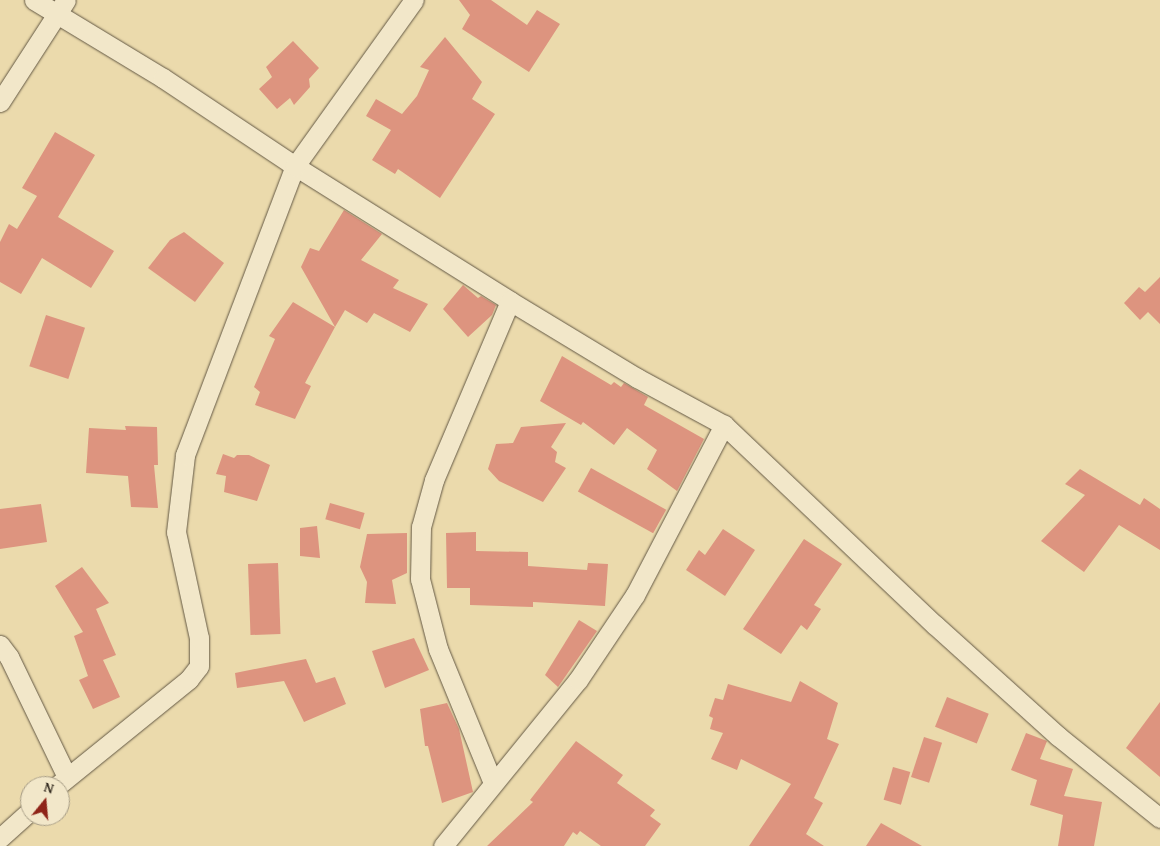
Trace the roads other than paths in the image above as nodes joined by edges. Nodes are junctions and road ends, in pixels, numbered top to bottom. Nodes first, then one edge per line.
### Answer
1 (34, 0) edge
2 (414, 0) edge
3 (62, 6) edge
4 (0, 102) edge
5 (295, 166) junction
6 (510, 301) junction
7 (724, 425) junction
8 (0, 644) edge
9 (60, 776) edge
10 (68, 776) edge
11 (493, 783) junction
12 (1160, 818) edge
13 (20, 820) edge
14 (0, 838) edge
15 (443, 846) edge

1 - 3 street
2 - 5 street
3 - 4 street
3 - 5 street
5 - 6 street
5 - 10 street
6 - 7 street
6 - 11 street
7 - 11 street
7 - 12 street
8 - 9 street
11 - 15 street
13 - 14 street

